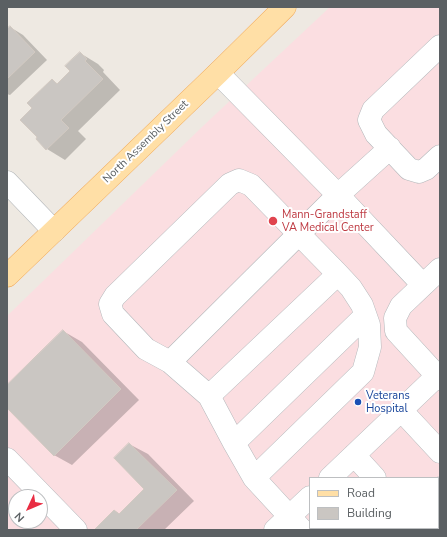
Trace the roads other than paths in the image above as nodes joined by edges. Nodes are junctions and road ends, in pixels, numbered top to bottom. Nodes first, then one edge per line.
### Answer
1 (285, 7) edge
2 (440, 46) edge
3 (218, 73) junction
4 (390, 148) junction
5 (440, 156) edge
6 (7, 182) edge
7 (338, 195) junction
8 (54, 231) junction
9 (299, 234) junction
10 (440, 269) edge
11 (338, 274) junction
12 (7, 276) edge
13 (423, 285) junction
14 (365, 316) junction
15 (170, 362) junction
16 (438, 378) edge
17 (209, 396) junction
18 (400, 410) junction
19 (234, 444) junction
20 (440, 452) edge
21 (354, 455) junction
22 (7, 459) edge
23 (331, 477) edge
24 (375, 477) edge
25 (254, 478) junction
26 (309, 498) edge
27 (289, 525) edge
28 (76, 530) edge

1 - 3 main road, North Assembly Street
2 - 4 street
3 - 7 street
3 - 8 main road, North Assembly Street
4 - 5 street
4 - 7 street
6 - 8 street
7 - 9 street
7 - 13 street
8 - 12 main road, North Assembly Street
9 - 11 street
9 - 15 street
9 - 15 street
10 - 13 street
11 - 14 street
11 - 17 street
13 - 16 street
14 - 19 street
14 - 25 street
15 - 17 street
16 - 18 street
17 - 19 street
18 - 20 street
18 - 21 street
19 - 25 street
21 - 23 street
21 - 24 street
22 - 28 street
25 - 27 street
26 - 27 street

